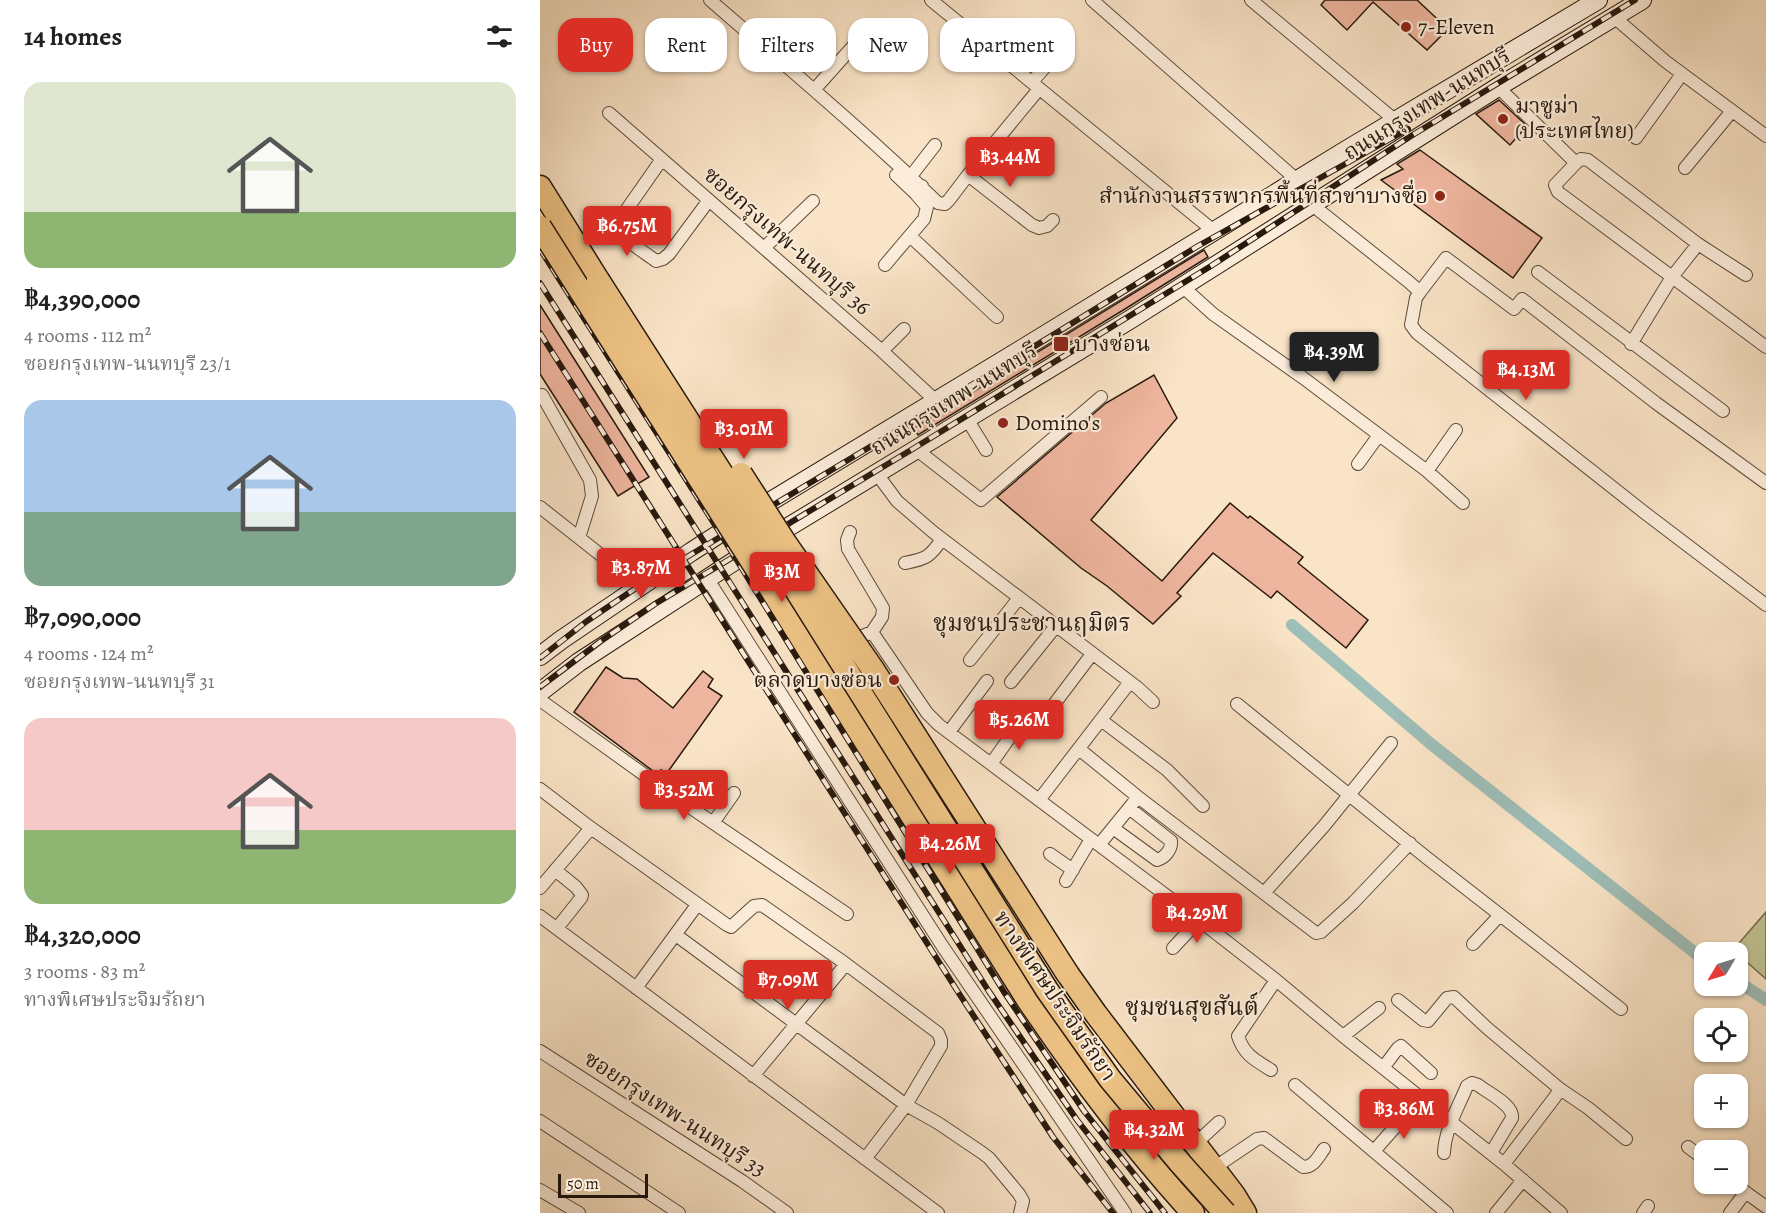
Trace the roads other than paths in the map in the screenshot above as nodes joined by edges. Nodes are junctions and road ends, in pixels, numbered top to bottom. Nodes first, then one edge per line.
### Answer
1 (710, 0) edge
2 (931, 0) edge
3 (1251, 0) edge
4 (1598, 0) edge
5 (1642, 0) edge
6 (1096, 3) edge
7 (1614, 17) junction
8 (848, 52) edge
9 (1044, 72) edge
10 (1682, 74) junction
11 (1035, 85) junction
12 (1498, 87) junction
13 (814, 90) junction
14 (1732, 111) junction
15 (609, 113) dead end
16 (1396, 121) junction
17 (1766, 136) edge
18 (1636, 138) dead end
19 (1413, 142) junction
20 (935, 145) dead end
21 (662, 159) junction
22 (1576, 163) junction
23 (1685, 168) dead end
24 (540, 173) edge
25 (896, 175) dead end
26 (968, 175) junction
27 (911, 176) junction
28 (1297, 180) junction
29 (540, 187) edge
30 (919, 190) junction
31 (709, 200) junction
32 (813, 201) dead end
33 (1311, 206) junction
34 (1053, 220) dead end
35 (540, 227) edge
36 (1215, 232) junction
37 (910, 236) junction
38 (1698, 244) junction
39 (764, 248) junction
40 (885, 265) dead end
41 (1538, 272) dead end
42 (1746, 275) dead end
43 (1672, 277) junction
44 (598, 280) junction
45 (1183, 287) junction
46 (1420, 292) junction
47 (997, 317) dead end
48 (904, 329) dead end
49 (1631, 344) junction
50 (1766, 346) edge
51 (882, 351) junction
52 (1017, 352) junction
53 (1032, 379) junction
54 (542, 395) dead end
55 (1101, 397) dead end
56 (936, 401) junction
57 (1723, 411) dead end
58 (967, 419) junction
59 (1456, 430) dead end
60 (1379, 435) junction
61 (917, 450) junction
62 (986, 450) dead end
63 (1358, 464) dead end
64 (1427, 471) junction
65 (877, 474) junction
66 (1766, 483) edge
67 (1463, 503) dead end
68 (540, 507) edge
69 (753, 512) junction
70 (850, 532) dead end
71 (579, 538) junction
72 (942, 539) junction
73 (767, 540) junction
74 (905, 563) dead end
75 (707, 578) junction
76 (640, 586) junction
77 (1019, 598) junction
78 (1766, 605) edge
79 (1056, 626) junction
80 (872, 632) junction
81 (829, 649) junction
82 (1092, 654) junction
83 (540, 656) edge
84 (970, 660) dead end
85 (987, 681) dead end
86 (1011, 682) dead end
87 (1130, 682) junction
88 (540, 692) edge
89 (540, 700) edge
90 (1153, 702) dead end
91 (1238, 704) dead end
92 (1046, 715) dead end
93 (1022, 720) dead end
94 (1101, 720) junction
95 (949, 732) junction
96 (1391, 743) dead end
97 (1079, 749) junction
98 (991, 764) junction
99 (540, 789) edge
100 (734, 793) dead end
101 (1350, 795) junction
102 (1138, 797) junction
103 (1039, 800) junction
104 (1203, 806) dead end
105 (1130, 808) junction
106 (713, 822) junction
107 (591, 828) junction
108 (1113, 828) junction
109 (1095, 842) junction
110 (1410, 843) junction
111 (1050, 854) dead end
112 (555, 870) junction
113 (1073, 870) junction
114 (1066, 881) dead end
115 (540, 888) edge
116 (1264, 893) junction
117 (697, 905) junction
118 (847, 914) dead end
119 (540, 915) edge
120 (1500, 915) junction
121 (1199, 920) junction
122 (557, 928) junction
123 (676, 935) junction
124 (1473, 944) dead end
125 (1173, 948) dead end
126 (846, 964) junction
127 (1276, 980) junction
128 (636, 988) junction
129 (1398, 1000) dead end
130 (1379, 1008) dead end
131 (1621, 1010) dead end
132 (797, 1023) junction
133 (1343, 1036) junction
134 (540, 1051) edge
135 (1383, 1068) junction
136 (1271, 1071) dead end
137 (1431, 1073) dead end
138 (753, 1076) junction
139 (1101, 1084) junction
140 (1295, 1085) dead end
141 (1560, 1089) junction
142 (906, 1105) junction
143 (1411, 1109) dead end
144 (540, 1121) edge
145 (1219, 1122) dead end
146 (1452, 1122) junction
147 (1626, 1140) dead end
148 (1196, 1144) junction
149 (1688, 1147) dead end
150 (1324, 1149) dead end
151 (1374, 1151) junction
152 (1694, 1152) edge
153 (1444, 1153) dead end
154 (1491, 1153) junction
155 (865, 1159) junction
156 (1504, 1164) junction
157 (1214, 1168) junction
158 (1523, 1180) junction
159 (540, 1190) edge
160 (1748, 1194) joint
161 (1764, 1209) edge
162 (579, 1213) edge
163 (679, 1213) edge
164 (787, 1213) edge
165 (938, 1213) edge
166 (1020, 1213) edge
167 (1125, 1213) edge
168 (1193, 1213) edge
169 (1205, 1213) edge
170 (1225, 1213) edge
171 (1233, 1213) edge
172 (1245, 1213) edge
173 (1447, 1213) edge
174 (1496, 1213) edge
175 (1561, 1213) edge
176 (1730, 1213) edge

1 - 13 street
2 - 11 street
3 - 16 street
4 - 16 main road, ถนนกรุงเทพ-นนทบุรี
5 - 7 main road, ถนนกรุงเทพ-นนทบุรี
6 - 28 street
7 - 10 street
7 - 12 main road, ถนนกรุงเทพ-นนทบุรี
8 - 13 street
9 - 11 street
10 - 14 street
10 - 18 street
11 - 26 street
11 - 36 street
12 - 19 main road, ถนนกรุงเทพ-นนทบุรี
12 - 22 street
13 - 27 street
14 - 17 street
14 - 23 street
15 - 21 street, ซอยกรุงเทพ-นนทบุรี 36
16 - 19 main road
16 - 28 main road, ถนนกรุงเทพ-นนทบุรี
19 - 33 main road, ถนนกรุงเทพ-นนทบุรี
20 - 27 street
21 - 31 street, ซอยกรุงเทพ-นนทบุรี 36
21 - 31 street
22 - 38 street
22 - 43 street
24 - 69 main road
25 - 30 street
26 - 30 street
26 - 34 street
27 - 30 street
28 - 36 main road, ถนนกรุงเทพ-นนทบุรี
29 - 44 highway, ทางพิเศษประจิมรัถยา
30 - 37 street
31 - 39 street, ซอยกรุงเทพ-นนทบุรี 36
32 - 39 street
33 - 45 main road, ถนนกรุงเทพ-นนทบุรี
33 - 46 street
35 - 168 highway, ทางพิเศษประจิมรัถยา, bridge
36 - 52 main road, ถนนกรุงเทพ-นนทบุรี
37 - 40 street
37 - 47 street
38 - 42 street
38 - 43 street
39 - 51 street, ซอยกรุงเทพ-นนทบุรี 36
41 - 49 street
43 - 49 street
43 - 50 street
44 - 148 highway, bridge
44 - 170 highway, ทางพิเศษประจิมรัถยา, bridge
45 - 53 main road, ถนนกรุงเทพ-นนทบุรี
45 - 60 street
46 - 66 street
46 - 78 street
48 - 51 street
49 - 57 street
51 - 56 street, ซอยกรุงเทพ-นนทบุรี 36
52 - 53 main road
52 - 56 main road, ถนนกรุงเทพ-นนทบุรี
53 - 58 main road, ถนนกรุงเทพ-นนทบุรี
54 - 71 street
55 - 61 street
56 - 69 main road, ถนนกรุงเทพ-นนทบุรี
58 - 61 main road, ถนนกรุงเทพ-นนทบุรี
58 - 62 street
59 - 64 street
60 - 63 street
60 - 64 street
61 - 65 main road, ถนนกรุงเทพ-นนทบุรี
64 - 67 street
65 - 72 street
65 - 73 main road, ถนนกรุงเทพ-นนทบุรี
68 - 71 street
69 - 73 main road
69 - 76 main road, ถนนกรุงเทพ-นนทบุรี
70 - 80 street
71 - 76 street
72 - 74 street
72 - 77 street
73 - 75 main road, ถนนกรุงเทพ-นนทบุรี
73 - 81 main road
75 - 88 main road, ถนนกรุงเทพ-นนทบุรี
75 - 167 street
76 - 83 main road, ถนนกรุงเทพ-นนทบุรี
77 - 79 street
77 - 84 street
79 - 82 street
79 - 86 street
80 - 81 street
80 - 95 street
81 - 139 main road
82 - 87 street
82 - 92 street
85 - 95 street
87 - 90 street
87 - 94 street
89 - 106 street
91 - 101 street
93 - 98 street
94 - 97 street
94 - 104 street
95 - 98 street
96 - 101 street
97 - 102 street
97 - 103 street
98 - 103 street
99 - 107 street
100 - 106 street
101 - 110 street
101 - 116 street
102 - 105 street
102 - 116 street
103 - 109 street
105 - 108 street
105 - 108 street
106 - 118 street
107 - 112 street
107 - 117 street
108 - 109 street
109 - 113 street
109 - 121 street
110 - 116 street
110 - 120 street
111 - 113 street
112 - 115 street
112 - 122 street
113 - 114 street
117 - 123 street
117 - 126 street
119 - 122 street
120 - 124 street
120 - 131 street
121 - 125 street
121 - 127 street
122 - 128 street
123 - 128 street
123 - 132 street
126 - 132 street
126 - 142 street
127 - 133 street
127 - 136 street
128 - 138 street
129 - 141 street
130 - 133 street
132 - 138 street
132 - 142 street
133 - 135 street
134 - 164 street, ซอยกรุงเทพ-นนทบุรี 33
135 - 137 street
135 - 146 street
138 - 155 street
139 - 169 main road
139 - 171 main road
140 - 151 street
141 - 147 street
141 - 156 street
142 - 155 street
142 - 166 street
143 - 151 street
144 - 163 street
145 - 148 street
146 - 153 street
146 - 154 street
146 - 154 street
148 - 157 highway
149 - 152 street
150 - 157 street
151 - 173 street
154 - 156 street
155 - 165 street
156 - 158 street
157 - 172 highway
158 - 174 street
158 - 175 street
159 - 162 street
160 - 161 street
160 - 176 street

